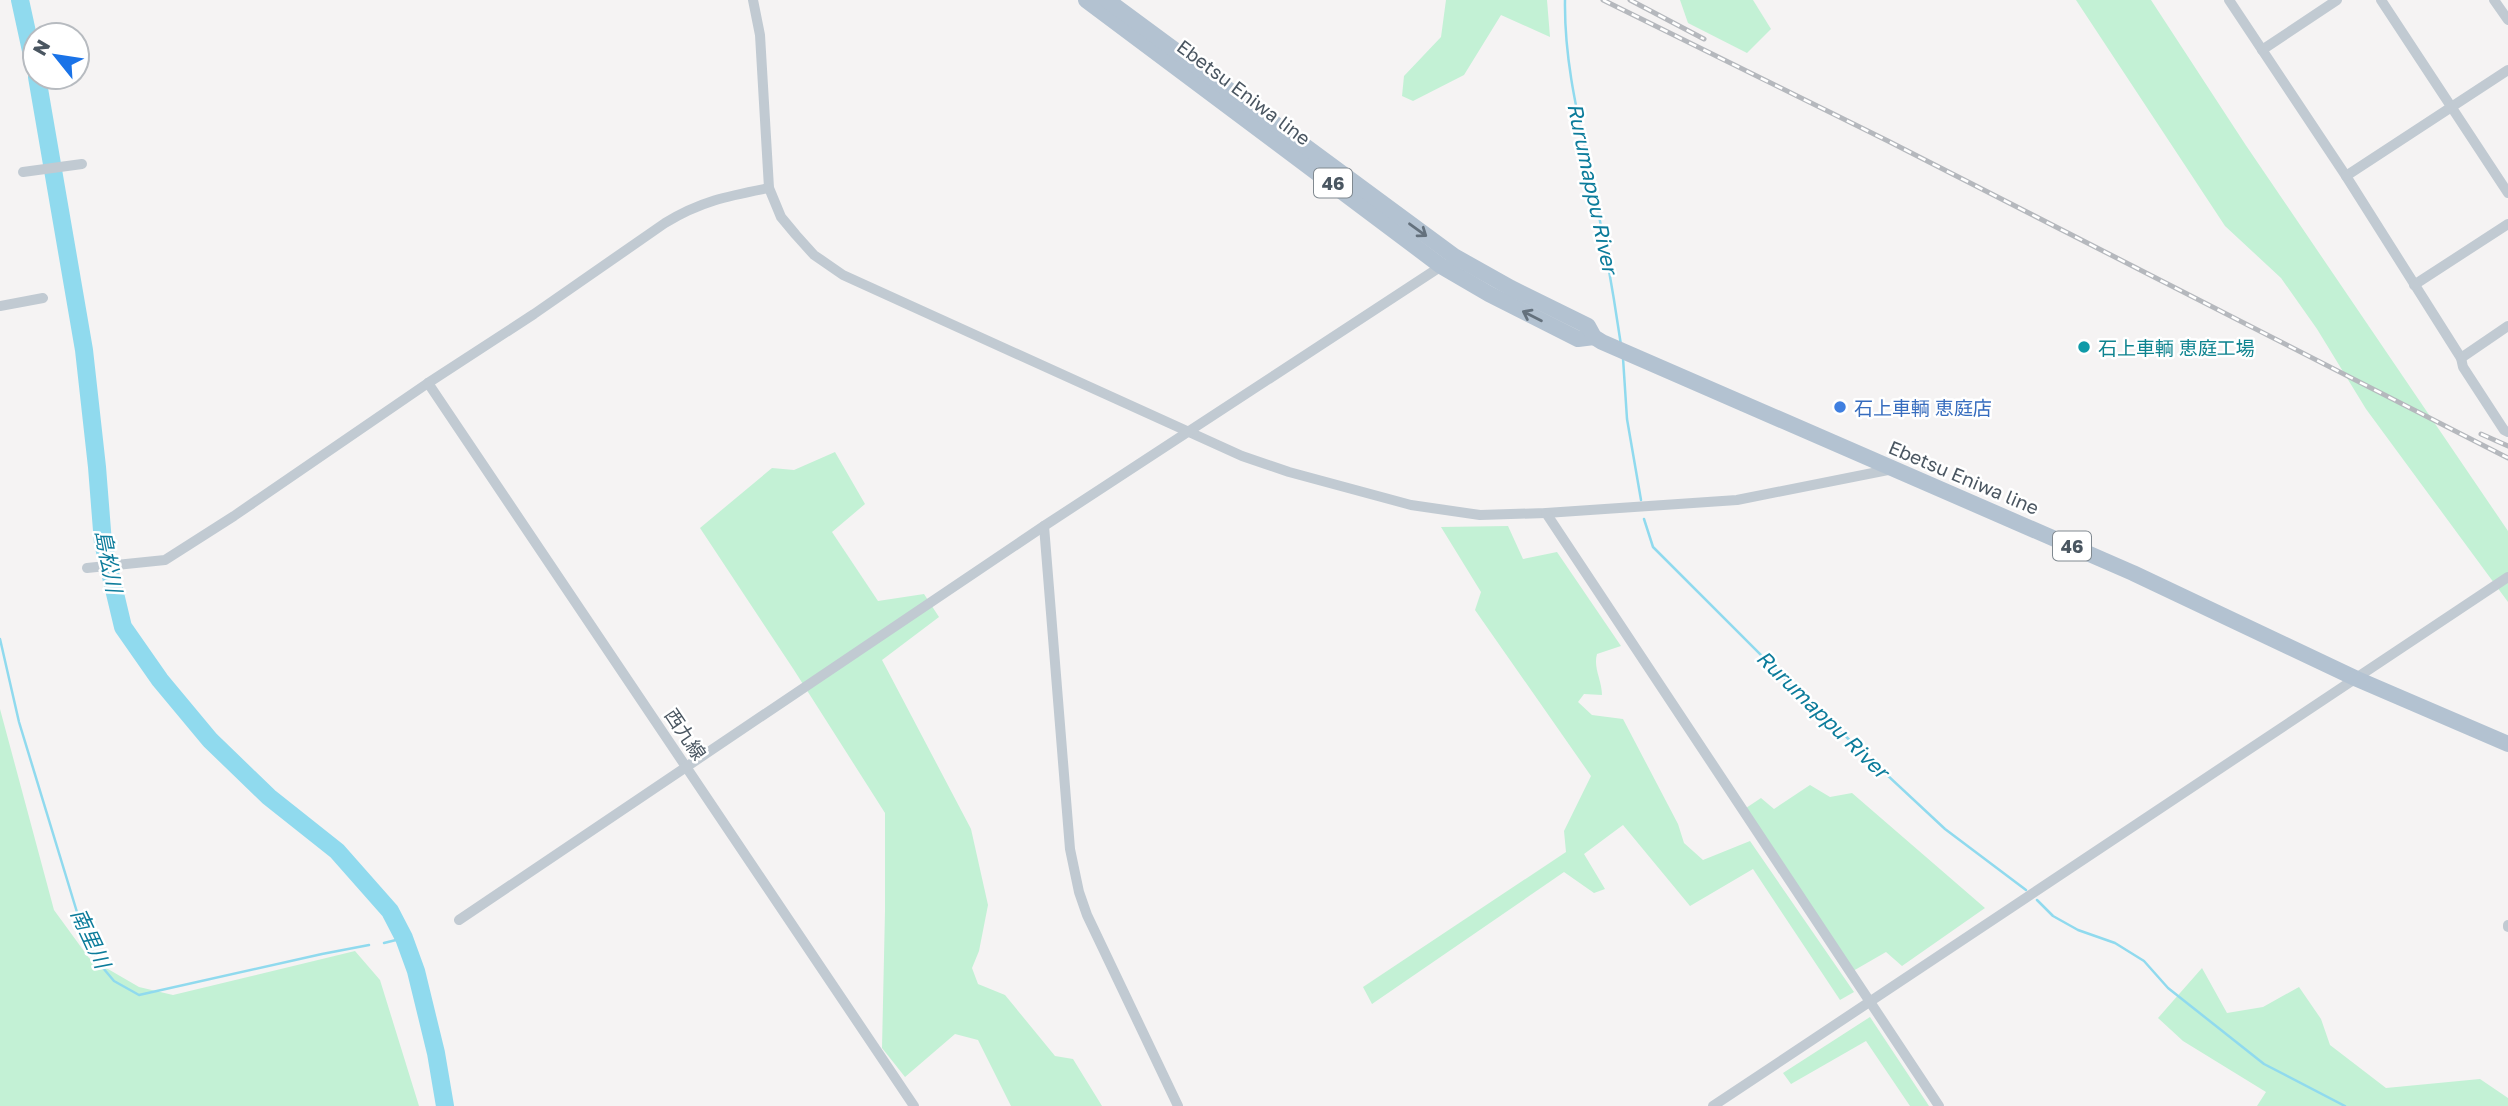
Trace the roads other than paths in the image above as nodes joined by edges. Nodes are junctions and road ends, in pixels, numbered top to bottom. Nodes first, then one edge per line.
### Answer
1 (753, 0) edge
2 (1086, 0) edge
3 (1107, 0) edge
4 (2229, 0) edge
5 (2337, 0) edge
6 (2381, 0) edge
7 (2494, 0) edge
8 (2508, 20) edge
9 (2262, 50) junction
10 (2508, 70) edge
11 (2452, 107) junction
12 (82, 164) dead end
13 (23, 172) dead end
14 (2346, 176) junction
15 (769, 188) junction
16 (2508, 192) edge
17 (2508, 224) edge
18 (1448, 261) junction
19 (2414, 285) junction
20 (43, 298) dead end
21 (0, 306) edge
22 (2508, 326) edge
23 (2461, 358) junction
24 (428, 383) junction
25 (1188, 431) junction
26 (2508, 432) edge
27 (1895, 469) junction
28 (1546, 513) junction
29 (1044, 526) junction
30 (87, 568) dead end
31 (2508, 577) edge
32 (2357, 679) junction
33 (2508, 744) edge
34 (687, 766) junction
35 (459, 920) dead end
36 (1869, 1001) junction
37 (914, 1106) edge
38 (1178, 1106) edge
39 (1713, 1106) edge
40 (1939, 1106) edge

1 - 15 street
2 - 18 main road, Ebetsu Eniwa line / 46
3 -> 18 main road, Ebetsu Eniwa line / 46
4 - 9 street
5 - 9 street
6 - 11 street
7 - 8 street
9 - 14 street
10 - 11 street
11 - 14 street
11 - 16 street
12 - 13 street
14 - 19 street
15 - 24 street
15 - 25 street
17 - 19 street
18 - 25 street
18 - 27 main road, Ebetsu Eniwa line / 46
19 - 23 street
20 - 21 street
22 - 23 street
23 - 26 street
24 - 30 street
24 - 34 street, 西九線
25 - 28 street
25 - 29 street
27 - 28 street
27 - 32 main road, Ebetsu Eniwa line / 46
28 - 36 street
29 - 34 street
29 - 38 street
31 - 32 street
32 - 33 main road, Ebetsu Eniwa line / 46
32 - 36 street
34 - 35 street
34 - 37 street, 西九線
36 - 39 street
36 - 40 street

